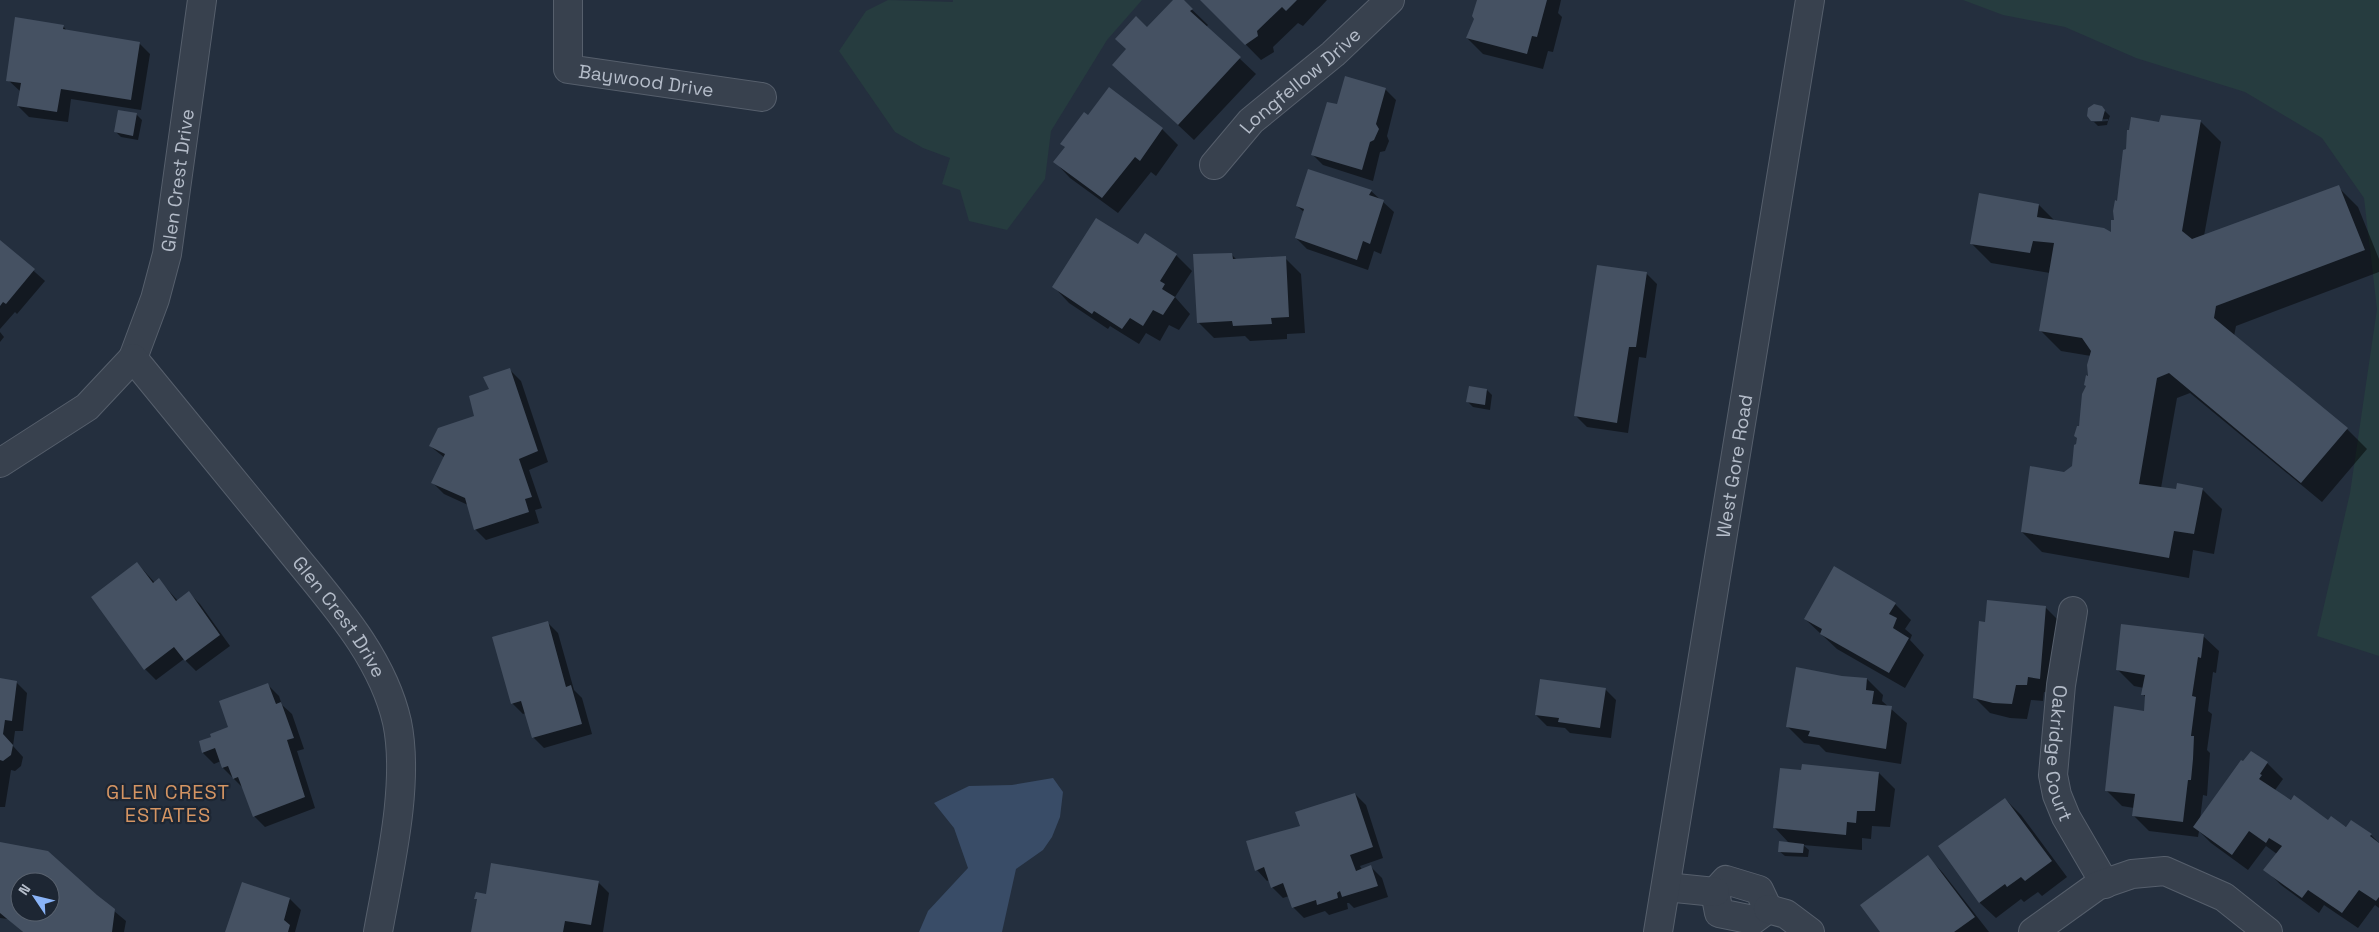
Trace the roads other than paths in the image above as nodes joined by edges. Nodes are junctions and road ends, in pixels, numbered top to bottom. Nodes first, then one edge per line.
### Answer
1 (202, 0) edge
2 (568, 0) edge
3 (1390, 0) edge
4 (1810, 0) edge
5 (762, 97) dead end
6 (1214, 165) dead end
7 (133, 358) junction
8 (0, 464) edge
9 (2074, 611) dead end
10 (2105, 884) junction
11 (1666, 887) junction
12 (378, 932) edge
13 (1658, 932) edge
14 (1810, 932) edge
15 (2033, 932) edge
16 (2268, 932) edge

1 - 7 street, Glen Crest Drive
2 - 5 street, Baywood Drive
3 - 6 street, Longfellow Drive
4 - 11 street, West Gore Road
7 - 8 street, Glen Crest Drive
7 - 12 street, Glen Crest Drive
9 - 10 street, Oakridge Court
10 - 15 street
10 - 16 street
11 - 13 street, West Gore Road
11 - 14 street

